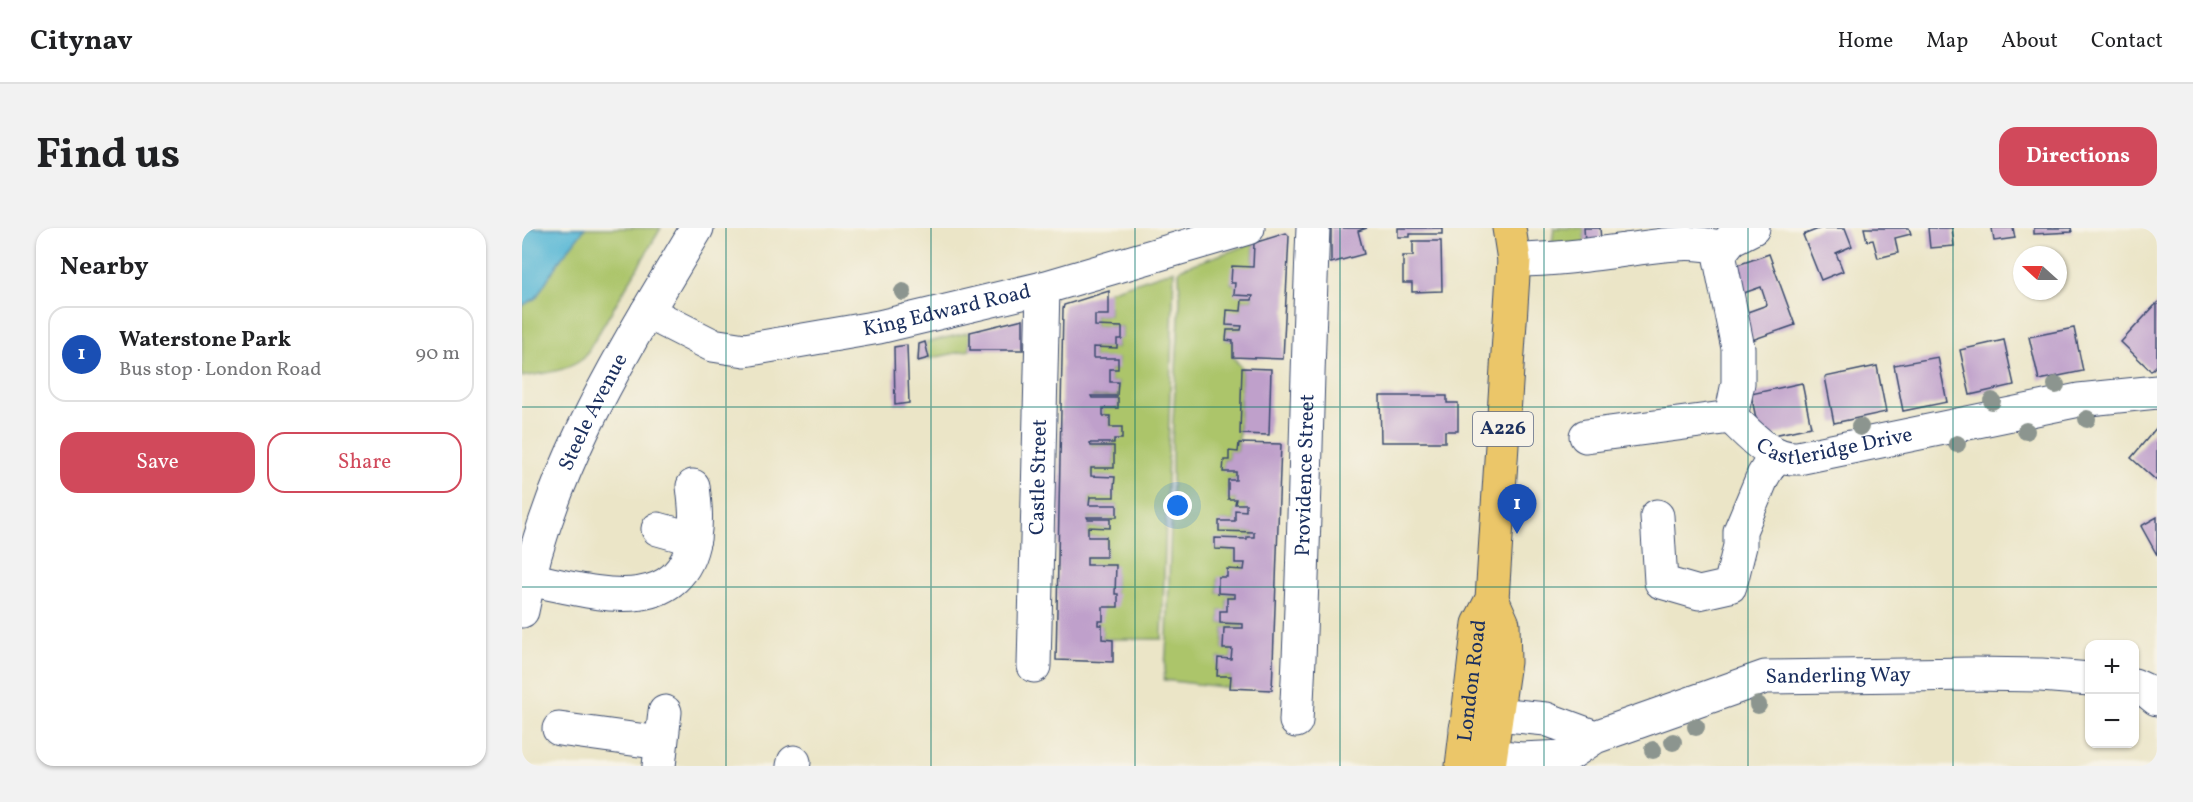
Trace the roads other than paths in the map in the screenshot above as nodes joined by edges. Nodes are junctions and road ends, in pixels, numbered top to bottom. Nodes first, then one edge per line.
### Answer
1 (697, 228) edge
2 (1248, 228) edge
3 (1313, 228) edge
4 (1509, 228) edge
5 (1525, 228) edge
6 (1753, 228) edge
7 (1722, 248) junction
8 (1514, 260) junction
9 (1043, 288) junction
10 (647, 312) junction
11 (2157, 392) edge
12 (1731, 417) junction
13 (1586, 436) dead end
14 (1776, 454) junction
15 (693, 486) dead end
16 (1657, 516) dead end
17 (658, 528) dead end
18 (694, 539) junction
19 (528, 579) junction
20 (1492, 599) junction
21 (522, 610) edge
22 (1034, 666) dead end
23 (2085, 679) edge
24 (2139, 687) edge
25 (2157, 699) edge
26 (1497, 714) junction
27 (1296, 721) dead end
28 (559, 729) dead end
29 (1466, 729) junction
30 (1594, 737) junction
31 (662, 740) edge
32 (1481, 763) edge

1 - 10 street, Steele Avenue
2 - 9 street, King Edward Road
3 - 27 street, Providence Street
4 - 8 main road, London Road / A226
5 - 8 main road, London Road / A226
6 - 7 street
7 - 8 street
7 - 12 street, Castleridge Drive
8 - 20 main road, London Road / A226
9 - 10 street, King Edward Road
9 - 22 street, Castle Street
10 - 19 street, Steele Avenue
11 - 14 street, Castleridge Drive
12 - 13 street
12 - 14 street, Castleridge Drive
14 - 16 street
15 - 18 street
17 - 18 street
18 - 19 street
19 - 21 street, Steele Avenue
20 - 26 main road, London Road / A226
20 - 29 main road, London Road
23 - 30 street, Sanderling Way
24 - 25 street
26 - 29 street
26 - 30 street
26 - 32 main road, London Road / A226
28 - 31 street
29 - 32 main road, London Road
30 - 32 street, Sanderling Way

